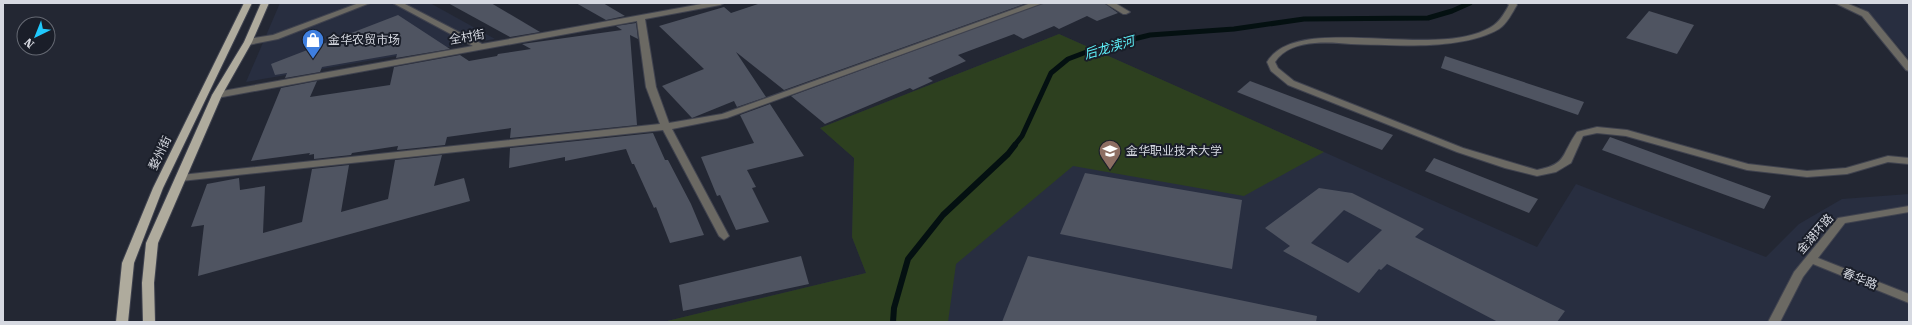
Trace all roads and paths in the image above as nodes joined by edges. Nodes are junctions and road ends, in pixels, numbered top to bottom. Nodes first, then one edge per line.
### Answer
1 (248, 3) edge
2 (265, 3) edge
3 (366, 3) edge
4 (397, 3) edge
5 (720, 3) edge
6 (1039, 3) edge
7 (1109, 3) edge
8 (1511, 3) edge
9 (1839, 3) edge
10 (1126, 12) dead end
11 (641, 18) junction
12 (248, 42) junction
13 (482, 47) junction
14 (1909, 68) edge
15 (217, 95) junction
16 (666, 127) junction
17 (1909, 161) edge
18 (181, 178) junction
19 (1909, 209) edge
20 (724, 236) dead end
21 (1811, 259) junction
22 (1909, 299) edge
23 (122, 322) edge
24 (149, 322) edge
25 (1774, 322) edge

1 - 23 main road, 婺州街
2 - 12 main road
3 - 12 street
4 - 13 street
5 - 11 street, 全村街
6 - 16 street
7 - 10 street
8 - 17 street
9 - 14 street
11 - 13 street, 全村街
11 - 16 street
12 - 15 main road
13 - 15 street, 全村街
15 - 18 main road
16 - 18 street
16 - 20 street
18 - 24 main road
19 - 21 street, 金湖环路
21 - 22 street, 春华路
21 - 25 street, 金湖环路

